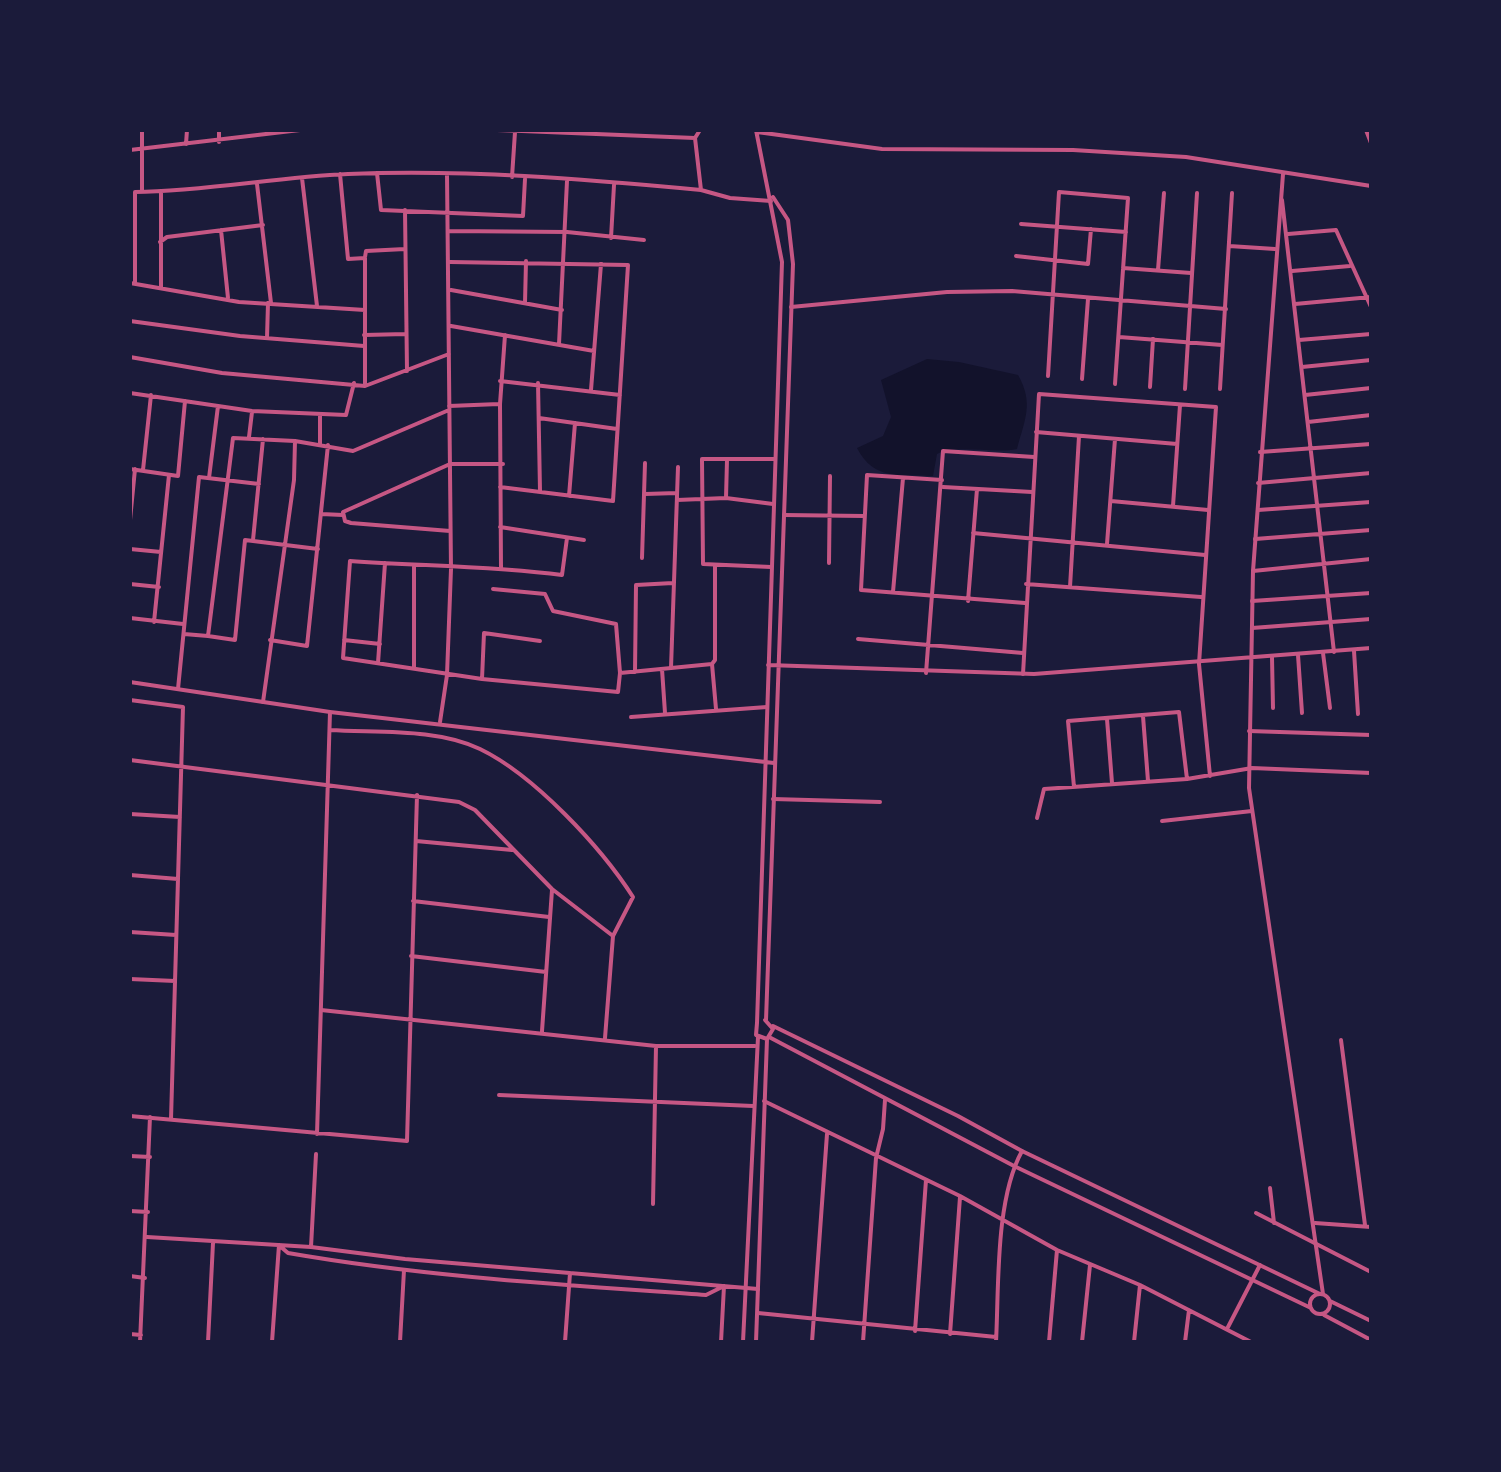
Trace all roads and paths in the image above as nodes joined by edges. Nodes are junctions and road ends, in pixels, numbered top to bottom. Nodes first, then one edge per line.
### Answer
1 (142, 130) edge
2 (187, 130) edge
3 (219, 130) edge
4 (300, 130) edge
5 (497, 130) edge
6 (700, 130) edge
7 (1366, 130) edge
8 (515, 131) edge
9 (756, 131) edge
10 (261, 133) edge
11 (600, 133) edge
12 (695, 138) junction
13 (219, 142) junction
14 (1371, 143) edge
15 (186, 145) junction
16 (142, 149) junction
17 (130, 150) edge
18 (377, 173) junction
19 (340, 174) junction
20 (447, 174) junction
21 (1283, 174) junction
22 (512, 177) junction
23 (302, 178) junction
24 (525, 179) junction
25 (567, 181) junction
26 (257, 184) junction
27 (614, 185) junction
28 (1371, 186) edge
29 (701, 190) junction
30 (1281, 190) junction
31 (142, 192) junction
32 (161, 192) junction
33 (1164, 193) dead end
34 (1197, 193) dead end
35 (1232, 193) dead end
36 (771, 198) junction
37 (405, 210) junction
38 (448, 211) junction
39 (1021, 224) dead end
40 (263, 225) junction
41 (1056, 227) junction
42 (1091, 229) junction
43 (221, 230) junction
44 (449, 231) junction
45 (567, 232) junction
46 (1126, 232) junction
47 (1288, 234) junction
48 (611, 238) junction
49 (644, 240) dead end
50 (160, 242) junction
51 (1229, 246) junction
52 (405, 249) junction
53 (1275, 249) junction
54 (793, 251) junction
55 (781, 252) junction
56 (1016, 256) dead end
57 (365, 258) junction
58 (1054, 259) junction
59 (526, 261) junction
60 (449, 262) junction
61 (564, 262) junction
62 (601, 264) junction
63 (1350, 266) junction
64 (1123, 268) junction
65 (1158, 270) junction
66 (1292, 271) junction
67 (1191, 273) junction
68 (132, 283) edge
69 (161, 287) junction
70 (451, 290) junction
71 (1053, 296) junction
72 (1369, 297) edge
73 (228, 298) junction
74 (1088, 299) junction
75 (1122, 301) junction
76 (270, 303) junction
77 (525, 303) junction
78 (1295, 304) junction
79 (317, 306) junction
80 (1189, 306) junction
81 (791, 307) junction
82 (1371, 307) edge
83 (1226, 309) junction
84 (365, 310) junction
85 (562, 310) junction
86 (130, 321) edge
87 (451, 326) junction
88 (406, 334) junction
89 (1371, 334) edge
90 (364, 335) junction
91 (505, 335) junction
92 (1119, 337) junction
93 (267, 338) junction
94 (1153, 339) junction
95 (1299, 340) junction
96 (1187, 341) junction
97 (559, 344) junction
98 (1222, 345) junction
99 (364, 346) junction
100 (594, 351) junction
101 (449, 354) junction
102 (130, 357) edge
103 (1371, 360) edge
104 (1302, 367) junction
105 (407, 371) junction
106 (1048, 376) dead end
107 (1082, 379) dead end
108 (500, 381) junction
109 (354, 383) junction
110 (538, 383) junction
111 (1115, 384) dead end
112 (365, 386) junction
113 (1150, 387) dead end
114 (1371, 388) edge
115 (1185, 389) dead end
116 (1220, 389) dead end
117 (591, 390) junction
118 (130, 393) edge
119 (151, 395) junction
120 (620, 395) junction
121 (1305, 395) junction
122 (185, 401) junction
123 (500, 404) junction
124 (1180, 405) junction
125 (218, 406) junction
126 (449, 408) junction
127 (252, 411) junction
128 (320, 415) junction
129 (1371, 415) edge
130 (539, 418) junction
131 (1308, 422) junction
132 (575, 423) junction
133 (617, 429) junction
134 (1036, 432) junction
135 (1079, 436) junction
136 (249, 437) junction
137 (263, 439) junction
138 (1115, 439) junction
139 (295, 441) junction
140 (320, 444) junction
141 (1177, 444) junction
142 (1371, 444) edge
143 (328, 445) junction
144 (1311, 450) junction
145 (1260, 452) junction
146 (1034, 457) junction
147 (727, 459) junction
148 (775, 459) junction
149 (645, 463) dead end
150 (450, 464) junction
151 (503, 464) junction
152 (678, 467) dead end
153 (133, 469) edge
154 (143, 470) junction
155 (1371, 473) edge
156 (169, 475) junction
157 (830, 476) dead end
158 (209, 478) junction
159 (903, 478) junction
160 (1315, 479) junction
161 (942, 480) junction
162 (226, 481) junction
163 (1258, 483) junction
164 (259, 484) junction
165 (500, 487) junction
166 (942, 487) junction
167 (977, 489) junction
168 (540, 491) junction
169 (1032, 492) junction
170 (677, 493) junction
171 (645, 494) junction
172 (569, 496) junction
173 (701, 498) junction
174 (726, 498) junction
175 (677, 500) junction
176 (1111, 501) junction
177 (1371, 502) edge
178 (773, 504) junction
179 (1173, 506) junction
180 (1317, 507) junction
181 (1257, 510) junction
182 (1209, 511) junction
183 (321, 514) junction
184 (784, 515) junction
185 (830, 515) junction
186 (344, 516) junction
187 (864, 516) junction
188 (130, 520) edge
189 (500, 527) junction
190 (1371, 530) edge
191 (450, 531) junction
192 (973, 533) junction
193 (1320, 535) junction
194 (567, 538) junction
195 (1030, 538) junction
196 (1255, 539) junction
197 (253, 540) junction
198 (584, 540) dead end
199 (1072, 542) junction
200 (283, 543) junction
201 (1107, 545) junction
202 (130, 549) edge
203 (318, 549) junction
204 (161, 552) junction
205 (1205, 555) junction
206 (642, 558) dead end
207 (1371, 559) edge
208 (385, 563) junction
209 (829, 563) dead end
210 (1324, 563) junction
211 (414, 566) junction
212 (715, 566) junction
213 (771, 567) junction
214 (501, 568) junction
215 (451, 569) junction
216 (1253, 571) junction
217 (673, 583) junction
218 (130, 584) edge
219 (1026, 584) junction
220 (159, 587) junction
221 (1070, 587) junction
222 (493, 589) dead end
223 (893, 592) junction
224 (1371, 593) edge
225 (1327, 596) junction
226 (931, 597) junction
227 (1201, 597) junction
228 (968, 601) junction
229 (1252, 601) junction
230 (1025, 603) junction
231 (130, 618) edge
232 (1371, 619) edge
233 (154, 622) junction
234 (1331, 623) junction
235 (183, 624) junction
236 (1252, 628) junction
237 (184, 634) junction
238 (208, 636) junction
239 (858, 639) dead end
240 (270, 640) junction
241 (344, 640) junction
242 (540, 641) dead end
243 (380, 644) junction
244 (928, 644) junction
245 (1371, 648) edge
246 (1354, 651) junction
247 (1334, 652) junction
248 (1023, 653) junction
249 (1323, 653) junction
250 (1298, 655) junction
251 (1272, 657) junction
252 (1252, 658) junction
253 (378, 663) junction
254 (712, 664) junction
255 (1199, 664) junction
256 (768, 665) junction
257 (780, 665) junction
258 (414, 668) junction
259 (671, 668) junction
260 (662, 669) junction
261 (635, 672) junction
262 (620, 673) junction
263 (926, 673) junction
264 (1023, 674) junction
265 (447, 675) junction
266 (482, 679) junction
267 (130, 682) edge
268 (178, 689) junction
269 (130, 700) edge
270 (263, 702) junction
271 (767, 707) junction
272 (1273, 708) dead end
273 (1330, 708) dead end
274 (716, 709) junction
275 (330, 712) junction
276 (665, 713) junction
277 (1302, 713) dead end
278 (1358, 714) dead end
279 (1143, 716) junction
280 (631, 717) dead end
281 (1107, 719) junction
282 (440, 722) junction
283 (330, 730) junction
284 (1249, 731) junction
285 (1371, 735) edge
286 (130, 760) edge
287 (764, 762) junction
288 (774, 763) junction
289 (181, 766) junction
290 (1252, 768) junction
291 (1371, 773) edge
292 (1210, 776) junction
293 (1187, 779) junction
294 (1148, 781) junction
295 (1112, 783) junction
296 (328, 785) junction
297 (1074, 787) junction
298 (417, 795) junction
299 (773, 799) junction
300 (880, 802) dead end
301 (1252, 811) junction
302 (130, 814) edge
303 (180, 817) junction
304 (1037, 818) dead end
305 (1162, 821) dead end
306 (416, 841) junction
307 (512, 850) junction
308 (130, 875) edge
309 (178, 879) junction
310 (552, 889) junction
311 (413, 901) junction
312 (549, 917) junction
313 (130, 932) edge
314 (176, 935) junction
315 (613, 936) junction
316 (411, 956) junction
317 (546, 972) junction
318 (130, 979) edge
319 (175, 981) junction
320 (321, 1010) junction
321 (412, 1020) junction
322 (766, 1020) junction
323 (757, 1023) junction
324 (773, 1026) junction
325 (542, 1031) junction
326 (758, 1037) junction
327 (605, 1038) junction
328 (768, 1038) junction
329 (1341, 1040) dead end
330 (656, 1046) junction
331 (755, 1046) junction
332 (499, 1095) dead end
333 (885, 1100) junction
334 (764, 1101) junction
335 (654, 1102) junction
336 (753, 1106) junction
337 (130, 1116) edge
338 (150, 1117) junction
339 (171, 1119) junction
340 (317, 1134) junction
341 (827, 1134) junction
342 (1022, 1151) junction
343 (316, 1154) dead end
344 (130, 1156) edge
345 (150, 1157) junction
346 (876, 1158) junction
347 (1014, 1166) junction
348 (926, 1180) junction
349 (1270, 1188) dead end
350 (960, 1196) junction
351 (653, 1204) dead end
352 (130, 1211) edge
353 (148, 1212) junction
354 (1256, 1213) dead end
355 (1004, 1223) junction
356 (1274, 1223) junction
357 (1315, 1223) junction
358 (1368, 1226) edge
359 (147, 1237) junction
360 (213, 1243) junction
361 (279, 1245) junction
362 (1318, 1245) junction
363 (311, 1247) junction
364 (1057, 1250) junction
365 (1090, 1265) junction
366 (1260, 1265) junction
367 (404, 1270) junction
368 (570, 1272) junction
369 (1371, 1272) edge
370 (130, 1276) edge
371 (145, 1278) junction
372 (1253, 1282) junction
373 (570, 1285) junction
374 (1140, 1285) junction
375 (724, 1286) junction
376 (746, 1288) junction
377 (759, 1289) junction
378 (1322, 1294) junction
379 (1330, 1301) junction
380 (1311, 1308) junction
381 (1189, 1310) junction
382 (758, 1313) junction
383 (1322, 1314) junction
384 (813, 1319) junction
385 (1371, 1321) edge
386 (865, 1325) junction
387 (1227, 1329) junction
388 (915, 1331) junction
389 (130, 1334) edge
390 (950, 1334) junction
391 (141, 1335) junction
392 (1237, 1335) junction
393 (996, 1340) edge
394 (1371, 1340) edge
395 (140, 1342) edge
396 (208, 1342) edge
397 (272, 1342) edge
398 (400, 1342) edge
399 (565, 1342) edge
400 (721, 1342) edge
401 (743, 1342) edge
402 (756, 1342) edge
403 (812, 1342) edge
404 (863, 1342) edge
405 (1049, 1342) edge
406 (1082, 1342) edge
407 (1134, 1342) edge
408 (1185, 1342) edge
409 (1237, 1342) edge
410 (1251, 1342) edge

1 - 16 street
2 - 15 street
3 - 13 street
4 - 10 street
5 - 8 street
6 - 12 street
7 - 14 street
8 - 11 street
8 - 22 street
9 - 21 street
9 - 36 street
10 - 13 street
11 - 12 street
12 - 29 street
13 - 15 street
15 - 16 street
16 - 17 street
16 - 31 street
18 - 19 street
18 - 20 street
18 - 37 street
19 - 23 street
19 - 57 street
20 - 22 street
20 - 38 street
21 - 28 street
21 - 30 street
22 - 24 street
23 - 26 street
23 - 79 street
24 - 25 street
24 - 38 street
25 - 27 street
25 - 45 street
26 - 32 street
26 - 40 street
27 - 29 street
27 - 48 street
29 - 36 street
30 - 47 street
30 - 53 street
31 - 32 street
31 - 68 street
32 - 50 street
33 - 65 street
34 - 67 street
35 - 51 street
36 - 54 street
36 - 55 street
37 - 38 street
37 - 52 street
38 - 44 street
39 - 41 street
40 - 43 street
40 - 76 street
41 - 42 street
41 - 46 street
41 - 58 street
42 - 46 street
42 - 58 street
43 - 50 street
43 - 73 street
44 - 45 street
44 - 60 street
45 - 48 street
45 - 61 street
46 - 64 street
47 - 63 street
47 - 66 street
48 - 49 street
50 - 69 street
51 - 53 street
51 - 83 street
52 - 57 street
52 - 88 street
53 - 145 street
54 - 55 street
54 - 81 street
55 - 148 street
56 - 58 street
57 - 84 street
58 - 71 street
59 - 60 street
59 - 61 street
59 - 77 street
60 - 70 street
61 - 62 street
61 - 85 street
62 - 100 street
62 - 120 street
63 - 66 street
63 - 72 street
64 - 65 street
64 - 75 street
65 - 67 street
66 - 78 street
67 - 80 street
68 - 69 street
69 - 73 street
70 - 77 street
70 - 87 street
71 - 74 street
71 - 81 street
71 - 106 street
72 - 78 street
72 - 82 street
73 - 76 street
74 - 75 street
74 - 107 street
75 - 80 street
75 - 92 street
76 - 79 street
76 - 93 street
77 - 85 street
78 - 95 street
79 - 84 street
80 - 83 street
80 - 96 street
81 - 184 street
83 - 98 street
84 - 90 street
85 - 97 street
86 - 93 street
87 - 91 street
87 - 101 street
88 - 90 street
88 - 105 street
89 - 95 street
90 - 99 street
91 - 97 street
91 - 108 street
92 - 94 street
92 - 111 street
93 - 99 street
94 - 96 street
94 - 113 street
95 - 104 street
96 - 98 street
96 - 115 street
97 - 100 street
98 - 116 street
99 - 112 street
100 - 117 street
101 - 105 street
101 - 126 street
102 - 109 street
103 - 104 street
104 - 121 street
105 - 112 street
108 - 110 street
108 - 123 street
109 - 112 street
109 - 128 street
110 - 117 street
110 - 130 street
114 - 121 street
117 - 120 street
118 - 119 street
119 - 122 street
119 - 154 street
120 - 133 street
121 - 131 street
122 - 125 street
122 - 156 street
123 - 126 street
123 - 151 street
124 - 134 street
124 - 141 street
124 - 182 street
125 - 127 street
125 - 158 street
126 - 143 street
126 - 150 street
127 - 128 street
127 - 136 street
128 - 140 street
129 - 131 street
130 - 132 street
130 - 168 street
131 - 144 street
132 - 133 street
132 - 172 street
133 - 172 street
134 - 135 street
134 - 146 street
135 - 138 street
135 - 199 street
136 - 137 street
136 - 162 street
137 - 139 street
137 - 164 street
138 - 141 street
138 - 176 street
139 - 140 street
139 - 200 street
140 - 143 street
141 - 179 street
142 - 144 street
143 - 183 street
144 - 145 street
144 - 160 street
145 - 163 street
146 - 161 street
146 - 169 street
147 - 148 street
147 - 173 street
147 - 174 street
148 - 178 street
149 - 171 street
150 - 151 street
150 - 186 street
150 - 191 street
151 - 165 street
152 - 170 street
153 - 154 street
153 - 188 street
154 - 156 street
155 - 160 street
156 - 204 street
157 - 185 street
158 - 162 street
158 - 235 street
159 - 161 street
159 - 187 street
159 - 223 street
160 - 163 street
160 - 180 street
161 - 166 street
162 - 164 street
162 - 238 street
163 - 181 street
164 - 197 street
165 - 168 street
165 - 189 street
166 - 167 street
166 - 226 street
167 - 169 street
167 - 192 street
168 - 172 street
169 - 195 street
170 - 171 street
170 - 175 street
171 - 206 street
173 - 174 street
173 - 175 street
173 - 212 street
174 - 178 street
175 - 217 street
176 - 179 street
176 - 201 street
177 - 180 street
178 - 213 street
179 - 182 street
180 - 181 street
180 - 193 street
181 - 196 street
182 - 205 street
183 - 186 street
183 - 203 street
184 - 185 street
184 - 257 street
185 - 187 street
185 - 209 street
186 - 191 street
187 - 223 street
189 - 194 street
189 - 214 street
190 - 193 street
191 - 215 street
192 - 195 street
192 - 228 street
193 - 196 street
193 - 210 street
194 - 198 street
194 - 214 street
195 - 199 street
195 - 219 street
196 - 216 street
197 - 200 street
197 - 238 street
199 - 201 street
199 - 221 street
200 - 203 street
200 - 240 street
201 - 205 street
202 - 204 street
203 - 240 street
204 - 220 street
205 - 227 street
207 - 210 street
208 - 211 street
208 - 241 street
208 - 243 street
210 - 216 street
210 - 225 street
211 - 215 street
211 - 258 street
212 - 213 street
212 - 254 street
213 - 256 street
214 - 215 street
215 - 265 street
216 - 229 street
217 - 259 street
217 - 261 street
218 - 220 street
219 - 221 street
219 - 230 street
220 - 233 street
221 - 227 street
222 - 262 street
223 - 226 street
224 - 225 street
225 - 229 street
225 - 234 street
226 - 228 street
226 - 244 street
227 - 255 street
228 - 230 street
229 - 236 street
230 - 248 street
231 - 233 street
232 - 234 street
233 - 235 street
234 - 236 street
234 - 247 street
235 - 237 street
236 - 252 street
237 - 238 street
237 - 268 street
239 - 244 street
240 - 270 street
241 - 243 street
241 - 253 street
242 - 266 street
243 - 253 street
244 - 248 street
244 - 263 street
245 - 246 street
246 - 247 street
246 - 278 street
247 - 249 street
248 - 264 street
249 - 250 street
249 - 273 street
250 - 251 street
250 - 277 street
251 - 252 street
251 - 272 street
252 - 255 street
252 - 284 street
253 - 258 street
254 - 259 street
254 - 274 street
255 - 264 street
255 - 292 street
256 - 257 street
256 - 271 street
257 - 263 street
257 - 288 street
258 - 265 street
259 - 260 street
260 - 261 street
260 - 276 street
261 - 262 street
262 - 266 street
263 - 264 street
265 - 266 street
265 - 282 street
267 - 268 street
268 - 270 street
269 - 289 street
270 - 275 street
271 - 274 street
271 - 287 street
274 - 276 street
275 - 282 street
275 - 283 street
276 - 280 street
279 - 281 street
279 - 293 street
279 - 294 street
281 - 295 street
281 - 297 street
282 - 287 street
283 - 296 street
283 - 315 street
284 - 285 street
284 - 290 street
286 - 289 street
287 - 288 street
287 - 323 street
288 - 299 street
289 - 296 street
289 - 303 street
290 - 291 street
290 - 292 street
290 - 301 street
292 - 293 street
293 - 294 street
294 - 295 street
295 - 297 street
296 - 298 street
296 - 320 street
297 - 304 street
298 - 306 street
298 - 307 street
299 - 300 street
299 - 322 street
301 - 305 street
301 - 357 street
302 - 303 street
303 - 309 street
306 - 307 street
306 - 311 street
307 - 310 street
308 - 309 street
309 - 314 street
310 - 312 street
310 - 315 street
311 - 312 street
311 - 316 street
312 - 317 street
313 - 314 street
314 - 319 street
315 - 327 street
316 - 317 street
316 - 321 street
317 - 325 street
318 - 319 street
319 - 339 street
320 - 321 street
320 - 340 street
321 - 325 street
321 - 340 street
322 - 323 street
322 - 324 street
323 - 326 street
324 - 328 street
324 - 342 street
325 - 327 street
326 - 328 street
326 - 331 street
327 - 330 street
328 - 333 street
328 - 334 street
329 - 358 street
330 - 331 street
330 - 335 street
331 - 336 street
332 - 335 street
333 - 346 street
333 - 347 street
334 - 341 street
334 - 377 street
335 - 336 street
335 - 351 street
336 - 376 street
337 - 338 street
338 - 339 street
338 - 345 street
339 - 340 street
341 - 346 street
341 - 384 street
342 - 347 street
342 - 366 street
343 - 363 street
344 - 345 street
345 - 353 street
346 - 348 street
346 - 386 street
347 - 355 street
347 - 372 street
348 - 350 street
348 - 388 street
349 - 356 street
350 - 355 street
350 - 390 street
352 - 353 street
353 - 359 street
354 - 356 street
355 - 364 street
355 - 393 street
356 - 362 street
357 - 358 street
357 - 362 street
359 - 360 street
359 - 371 street
360 - 361 street
360 - 396 street
361 - 363 street
361 - 367 street
361 - 397 street
362 - 369 street
362 - 378 street
363 - 368 street
364 - 365 street
364 - 405 street
365 - 374 street
365 - 406 street
366 - 372 street
366 - 378 street
367 - 373 street
367 - 398 street
368 - 373 street
368 - 375 street
370 - 371 street
371 - 391 street
372 - 380 street
372 - 387 street
373 - 375 street
373 - 399 street
374 - 381 street
374 - 407 street
375 - 376 street
375 - 400 street
376 - 377 street
376 - 401 street
377 - 382 street
378 - 379 street
378 - 380 street
379 - 383 street
379 - 385 street
380 - 383 street
381 - 387 street
381 - 408 street
382 - 384 street
382 - 402 street
383 - 394 street
384 - 386 street
384 - 403 street
386 - 388 street
386 - 404 street
387 - 392 street
388 - 390 street
389 - 391 street
390 - 393 street
391 - 395 street
392 - 409 street
392 - 410 street

